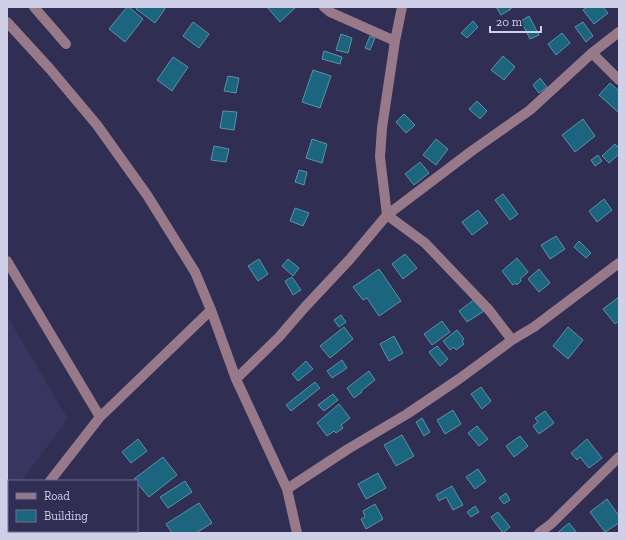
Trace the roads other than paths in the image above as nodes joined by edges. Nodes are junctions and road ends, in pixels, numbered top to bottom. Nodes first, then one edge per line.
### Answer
1 (34, 7) edge
2 (324, 7) edge
3 (402, 7) edge
4 (8, 24) edge
5 (619, 32) edge
6 (394, 41) junction
7 (66, 44) dead end
8 (592, 52) junction
9 (619, 80) edge
10 (388, 215) junction
11 (7, 261) edge
12 (619, 264) edge
13 (211, 310) junction
14 (512, 340) junction
15 (236, 379) junction
16 (100, 417) junction
17 (619, 457) edge
18 (51, 480) edge
19 (287, 489) junction
20 (297, 533) edge
21 (539, 533) edge

1 - 7 street
2 - 6 street
3 - 6 street
4 - 13 street
5 - 8 street
6 - 10 street
8 - 9 street
8 - 10 street
10 - 14 street
10 - 15 street
11 - 16 street
12 - 14 street
13 - 15 street
13 - 16 street
14 - 19 street
15 - 19 street
16 - 18 street
17 - 21 street
19 - 20 street

